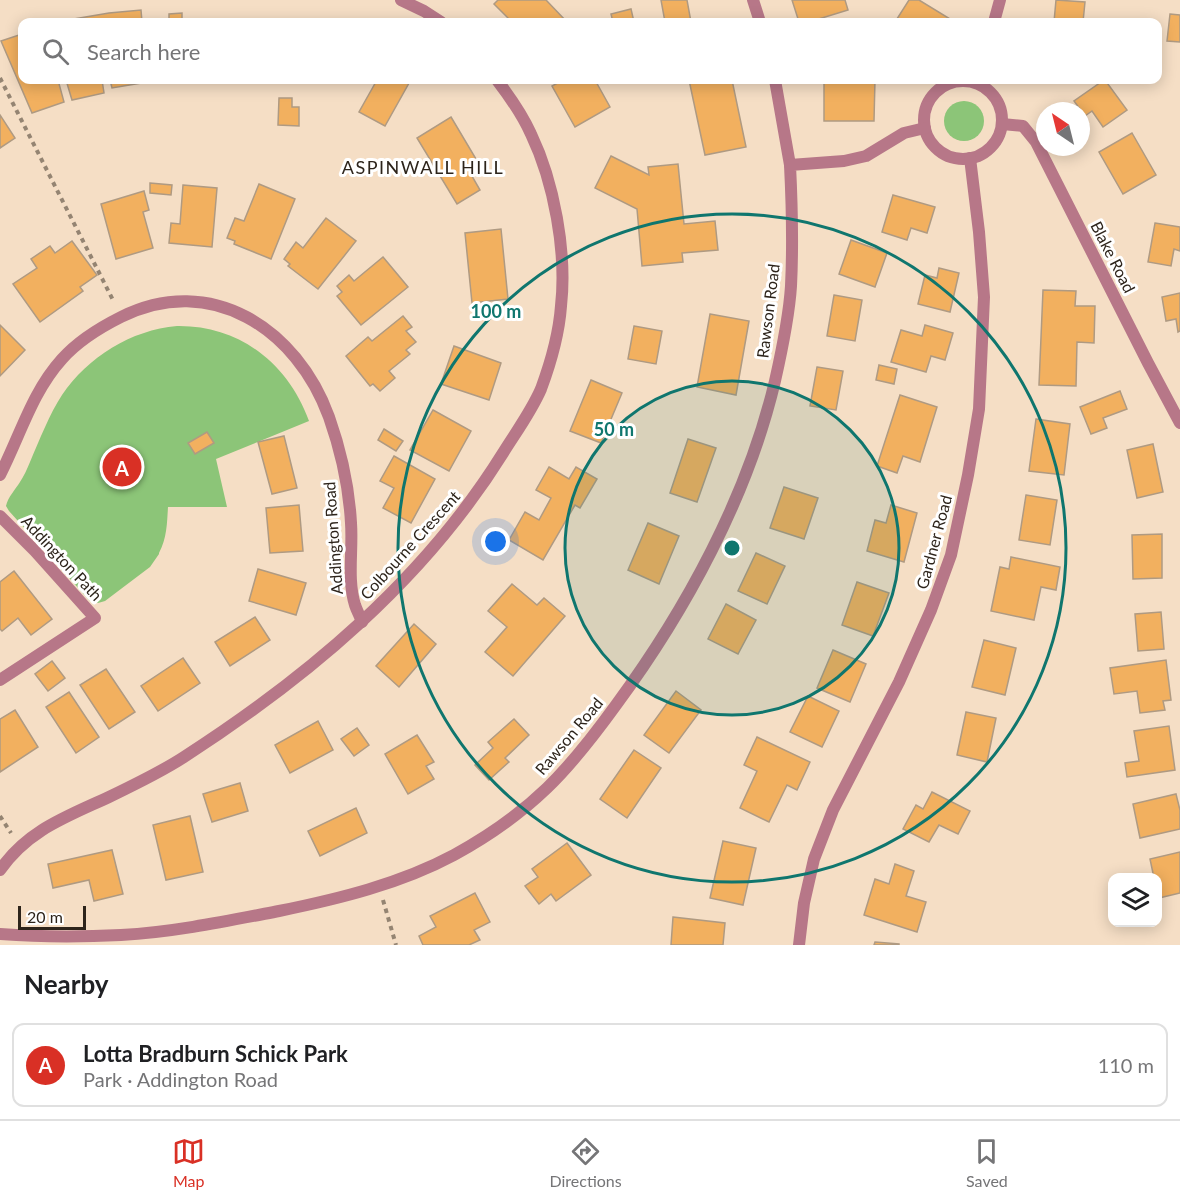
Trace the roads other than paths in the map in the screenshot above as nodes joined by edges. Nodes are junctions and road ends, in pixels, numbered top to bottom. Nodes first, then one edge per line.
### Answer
1 (401, 0) edge
2 (753, 0) edge
3 (1000, 0) edge
4 (435, 18) edge
5 (759, 18) edge
6 (995, 18) edge
7 (500, 84) edge
8 (776, 84) edge
9 (949, 84) edge
10 (981, 84) edge
11 (1002, 124) junction
12 (925, 128) junction
13 (970, 158) junction
14 (790, 165) junction
15 (1180, 423) edge
16 (0, 475) edge
17 (0, 516) edge
18 (362, 622) junction
19 (0, 680) edge
20 (0, 870) edge
21 (0, 934) edge
22 (799, 945) edge

1 - 4 street
2 - 5 street
3 - 6 street
7 - 18 street, Colbourne Crescent
8 - 14 street, Rawson Road
9 - 12 street
10 - 11 street
11 - 13 street
11 - 15 street, Blake Road
12 - 13 street
12 - 14 street
13 - 22 street, Gardner Road
14 - 21 street, Rawson Road
16 - 18 street, Addington Road
17 - 19 street, Addington Path
18 - 20 street, Colbourne Crescent

